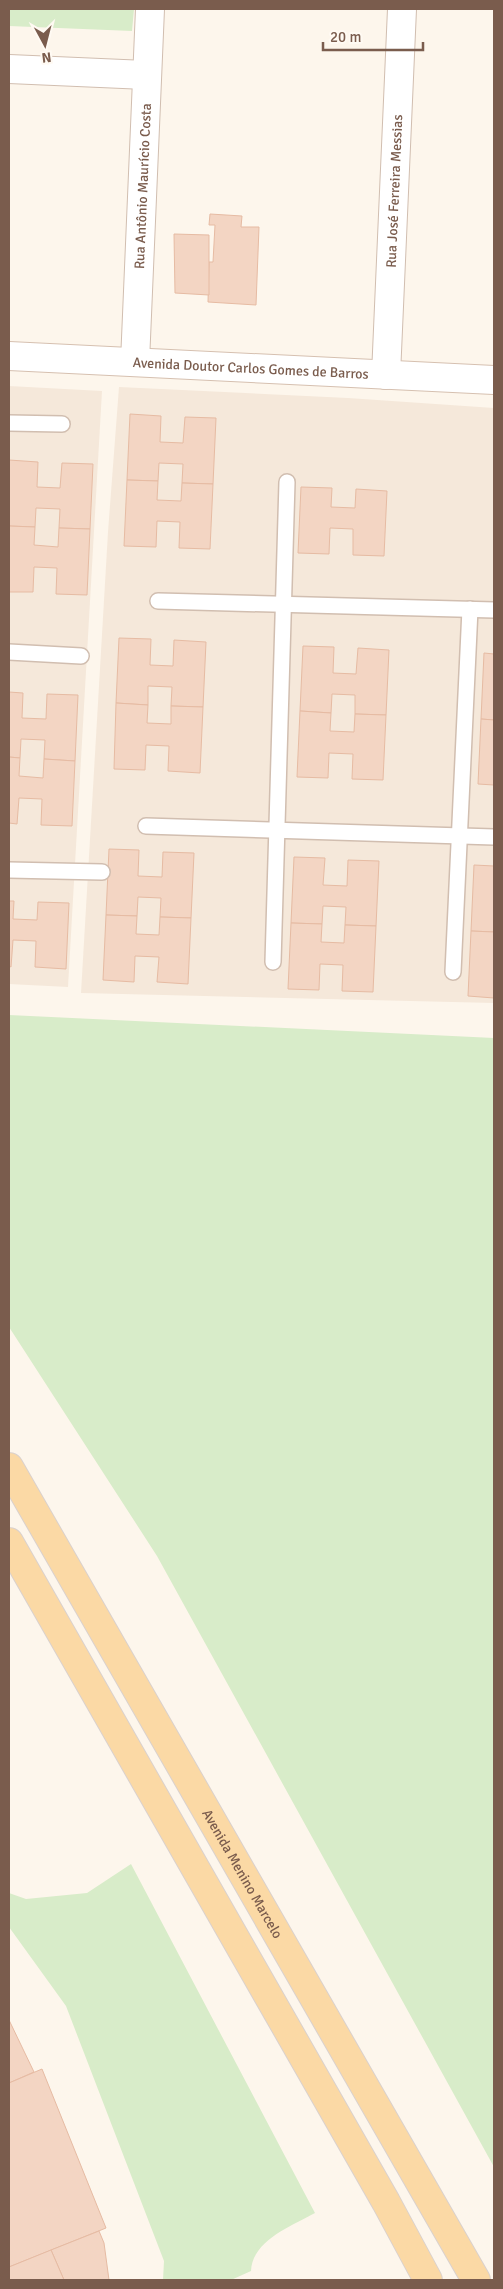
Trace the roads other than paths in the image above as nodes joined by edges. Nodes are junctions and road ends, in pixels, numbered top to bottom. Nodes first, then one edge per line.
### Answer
1 (150, 9) edge
2 (402, 9) edge
3 (9, 69) edge
4 (146, 75) junction
5 (9, 356) edge
6 (134, 362) junction
7 (386, 375) junction
8 (494, 380) edge
9 (9, 423) edge
10 (62, 424) dead end
11 (287, 482) dead end
12 (158, 601) dead end
13 (284, 604) junction
14 (470, 609) junction
15 (494, 610) edge
16 (9, 652) edge
17 (81, 656) dead end
18 (146, 826) dead end
19 (277, 830) junction
20 (459, 836) junction
21 (494, 837) edge
22 (9, 870) edge
23 (102, 872) dead end
24 (274, 962) dead end
25 (453, 972) dead end
26 (9, 1466) edge
27 (9, 1542) edge
28 (428, 2280) edge
29 (476, 2280) edge

1 - 4 street, Rua Antônio Maurício Costa
2 - 7 street, Rua José Ferreira Messias
3 - 4 street
4 - 6 street, Rua Antônio Maurício Costa
5 - 6 street, Avenida Doutor Carlos Gomes de Barros
6 - 7 street, Avenida Doutor Carlos Gomes de Barros
7 - 8 street, Avenida Doutor Carlos Gomes de Barros
9 - 10 lane
11 - 13 lane
12 - 13 lane
13 - 14 lane
13 - 19 lane
14 - 15 lane
14 - 20 lane
16 - 17 lane
18 - 19 lane
19 - 20 lane
19 - 24 lane
20 - 21 lane
20 - 25 lane
22 - 23 lane
26 - 29 main road, Avenida Menino Marcelo
27 - 28 main road

